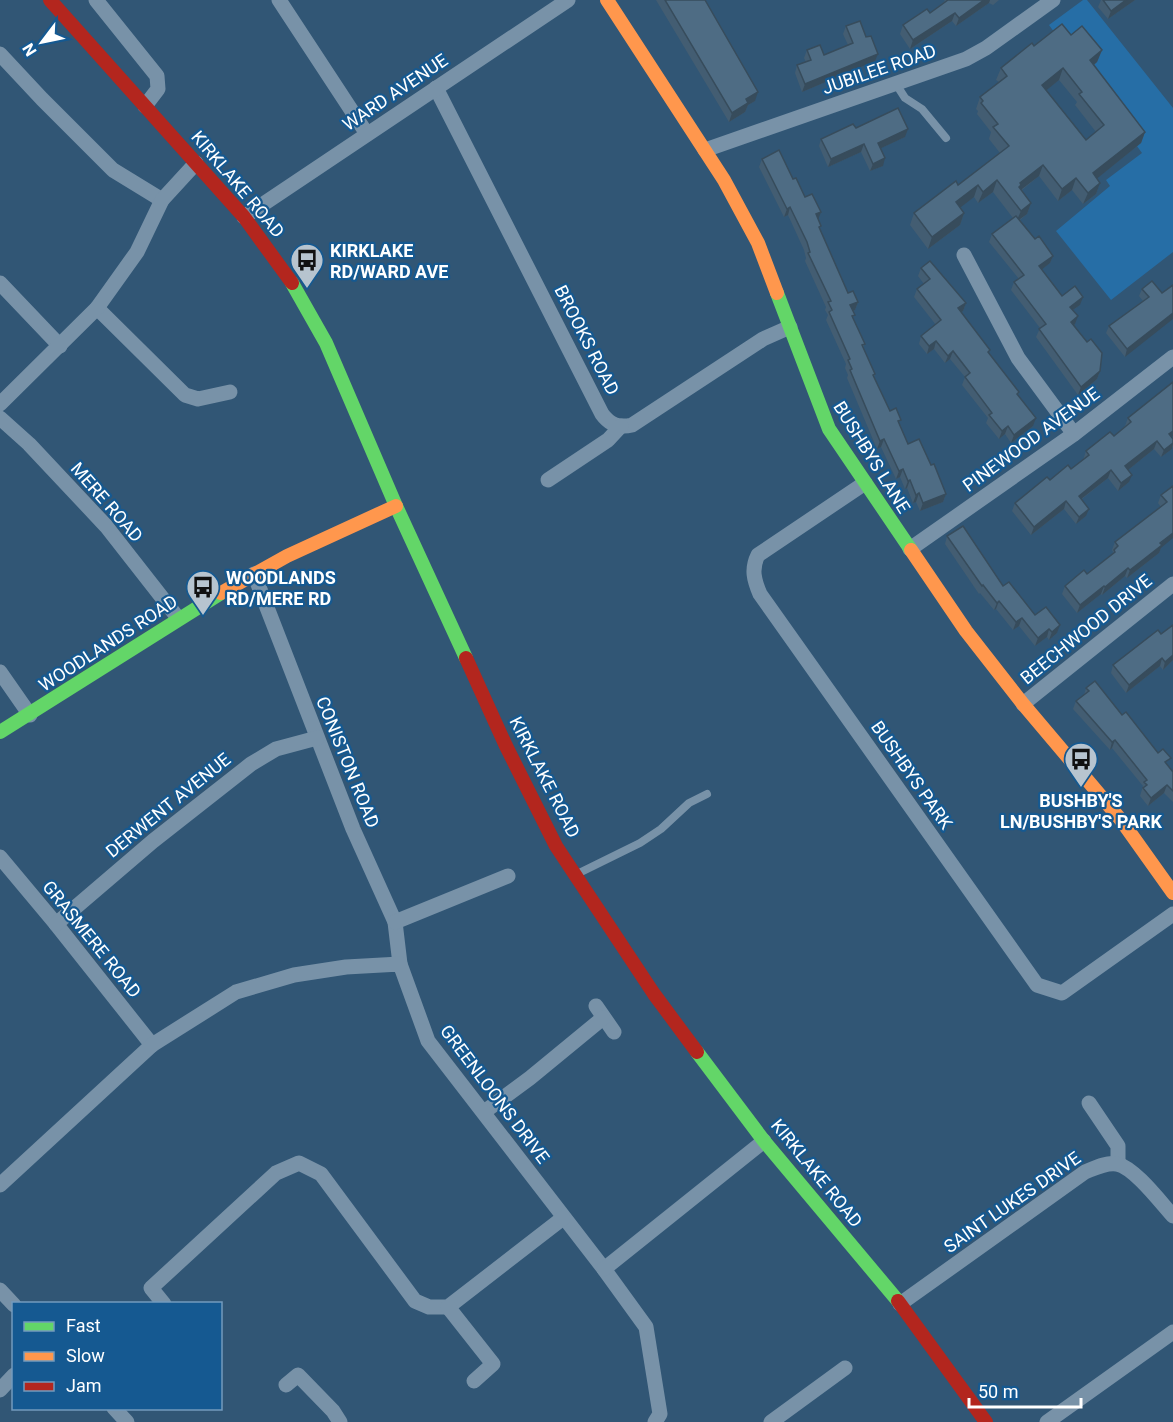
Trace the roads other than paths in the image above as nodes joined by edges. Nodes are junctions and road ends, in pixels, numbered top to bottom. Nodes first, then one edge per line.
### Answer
1 (50, 0) edge
2 (96, 0) edge
3 (279, 0) edge
4 (568, 0) edge
5 (607, 0) edge
6 (1053, 0) edge
7 (0, 54) edge
8 (896, 84) junction
9 (436, 88) junction
10 (145, 106) junction
11 (367, 134) junction
12 (946, 138) dead end
13 (705, 150) junction
14 (196, 163) junction
15 (162, 200) junction
16 (244, 217) junction
17 (964, 255) dead end
18 (0, 284) edge
19 (98, 308) junction
20 (790, 327) junction
21 (60, 346) junction
22 (1173, 357) edge
23 (230, 392) dead end
24 (0, 404) edge
25 (0, 418) edge
26 (621, 426) junction
27 (1074, 434) junction
28 (548, 480) dead end
29 (866, 483) junction
30 (396, 506) junction
31 (910, 549) junction
32 (254, 574) junction
33 (1173, 584) edge
34 (178, 618) junction
35 (0, 672) edge
36 (1023, 704) junction
37 (30, 715) junction
38 (0, 732) edge
39 (317, 738) junction
40 (707, 794) dead end
41 (0, 857) edge
42 (576, 875) junction
43 (508, 876) dead end
44 (1173, 893) edge
45 (1173, 914) edge
46 (395, 922) junction
47 (56, 924) junction
48 (400, 964) junction
49 (614, 1032) dead end
50 (152, 1045) junction
51 (1089, 1103) dead end
52 (484, 1113) junction
53 (764, 1141) junction
54 (1119, 1164) junction
55 (0, 1185) edge
56 (1173, 1216) edge
57 (563, 1218) junction
58 (604, 1269) junction
59 (0, 1290) edge
60 (162, 1302) edge
61 (12, 1303) edge
62 (900, 1304) junction
63 (448, 1307) junction
64 (1173, 1332) edge
65 (846, 1368) dead end
66 (12, 1377) edge
67 (474, 1381) dead end
68 (286, 1385) dead end
69 (0, 1390) edge
70 (116, 1410) edge
71 (662, 1419) edge
72 (127, 1422) edge
73 (340, 1422) edge
74 (771, 1422) edge
75 (986, 1422) edge
76 (1047, 1422) edge

1 - 10 street, KIRKLAKE ROAD
2 - 10 street
3 - 11 street
4 - 9 street, WARD AVENUE
5 - 13 street, BUSHBYS LANE
6 - 8 street, JUBILEE ROAD
7 - 15 street
8 - 12 lane
8 - 13 street, JUBILEE ROAD
9 - 11 street, WARD AVENUE
9 - 26 street, BROOKS ROAD
10 - 14 street, KIRKLAKE ROAD
11 - 16 street, WARD AVENUE
13 - 20 street, BUSHBYS LANE
14 - 15 street
14 - 16 street, KIRKLAKE ROAD
15 - 19 street
16 - 30 street, KIRKLAKE ROAD
17 - 27 street
18 - 21 street
19 - 21 street
19 - 23 street
20 - 26 street
20 - 29 street, BUSHBYS LANE
21 - 24 street
22 - 27 street, PINEWOOD AVENUE
25 - 34 street, MERE ROAD
26 - 28 street
27 - 31 street, PINEWOOD AVENUE
29 - 31 street, BUSHBYS LANE
29 - 45 street, BUSHBYS PARK
30 - 32 street, WOODLANDS ROAD
30 - 42 street, KIRKLAKE ROAD
31 - 36 street, BUSHBYS LANE
32 - 34 street, WOODLANDS ROAD
32 - 39 street, CONISTON ROAD
33 - 36 street, BEECHWOOD DRIVE
34 - 37 street, WOODLANDS ROAD
35 - 37 street
36 - 44 street, BUSHBYS LANE
37 - 38 street, WOODLANDS ROAD
39 - 46 street, CONISTON ROAD
39 - 47 street, DERWENT AVENUE
40 - 42 lane
41 - 47 street, GRASMERE ROAD
42 - 53 street, KIRKLAKE ROAD
43 - 46 street
46 - 48 street, CONISTON ROAD
47 - 50 street, GRASMERE ROAD
48 - 50 street
48 - 52 street, GREENLOONS DRIVE
49 - 52 street
50 - 55 street
51 - 54 street
52 - 57 street, GREENLOONS DRIVE
53 - 58 street
53 - 62 street, KIRKLAKE ROAD
54 - 56 street
54 - 62 street, SAINT LUKES DRIVE
57 - 58 street, GREENLOONS DRIVE
57 - 63 street
58 - 71 street, GREENLOONS DRIVE
59 - 61 street
60 - 63 street
62 - 75 street, KIRKLAKE ROAD
63 - 67 street
64 - 76 street
65 - 74 street
66 - 69 street
68 - 73 street
70 - 72 street

